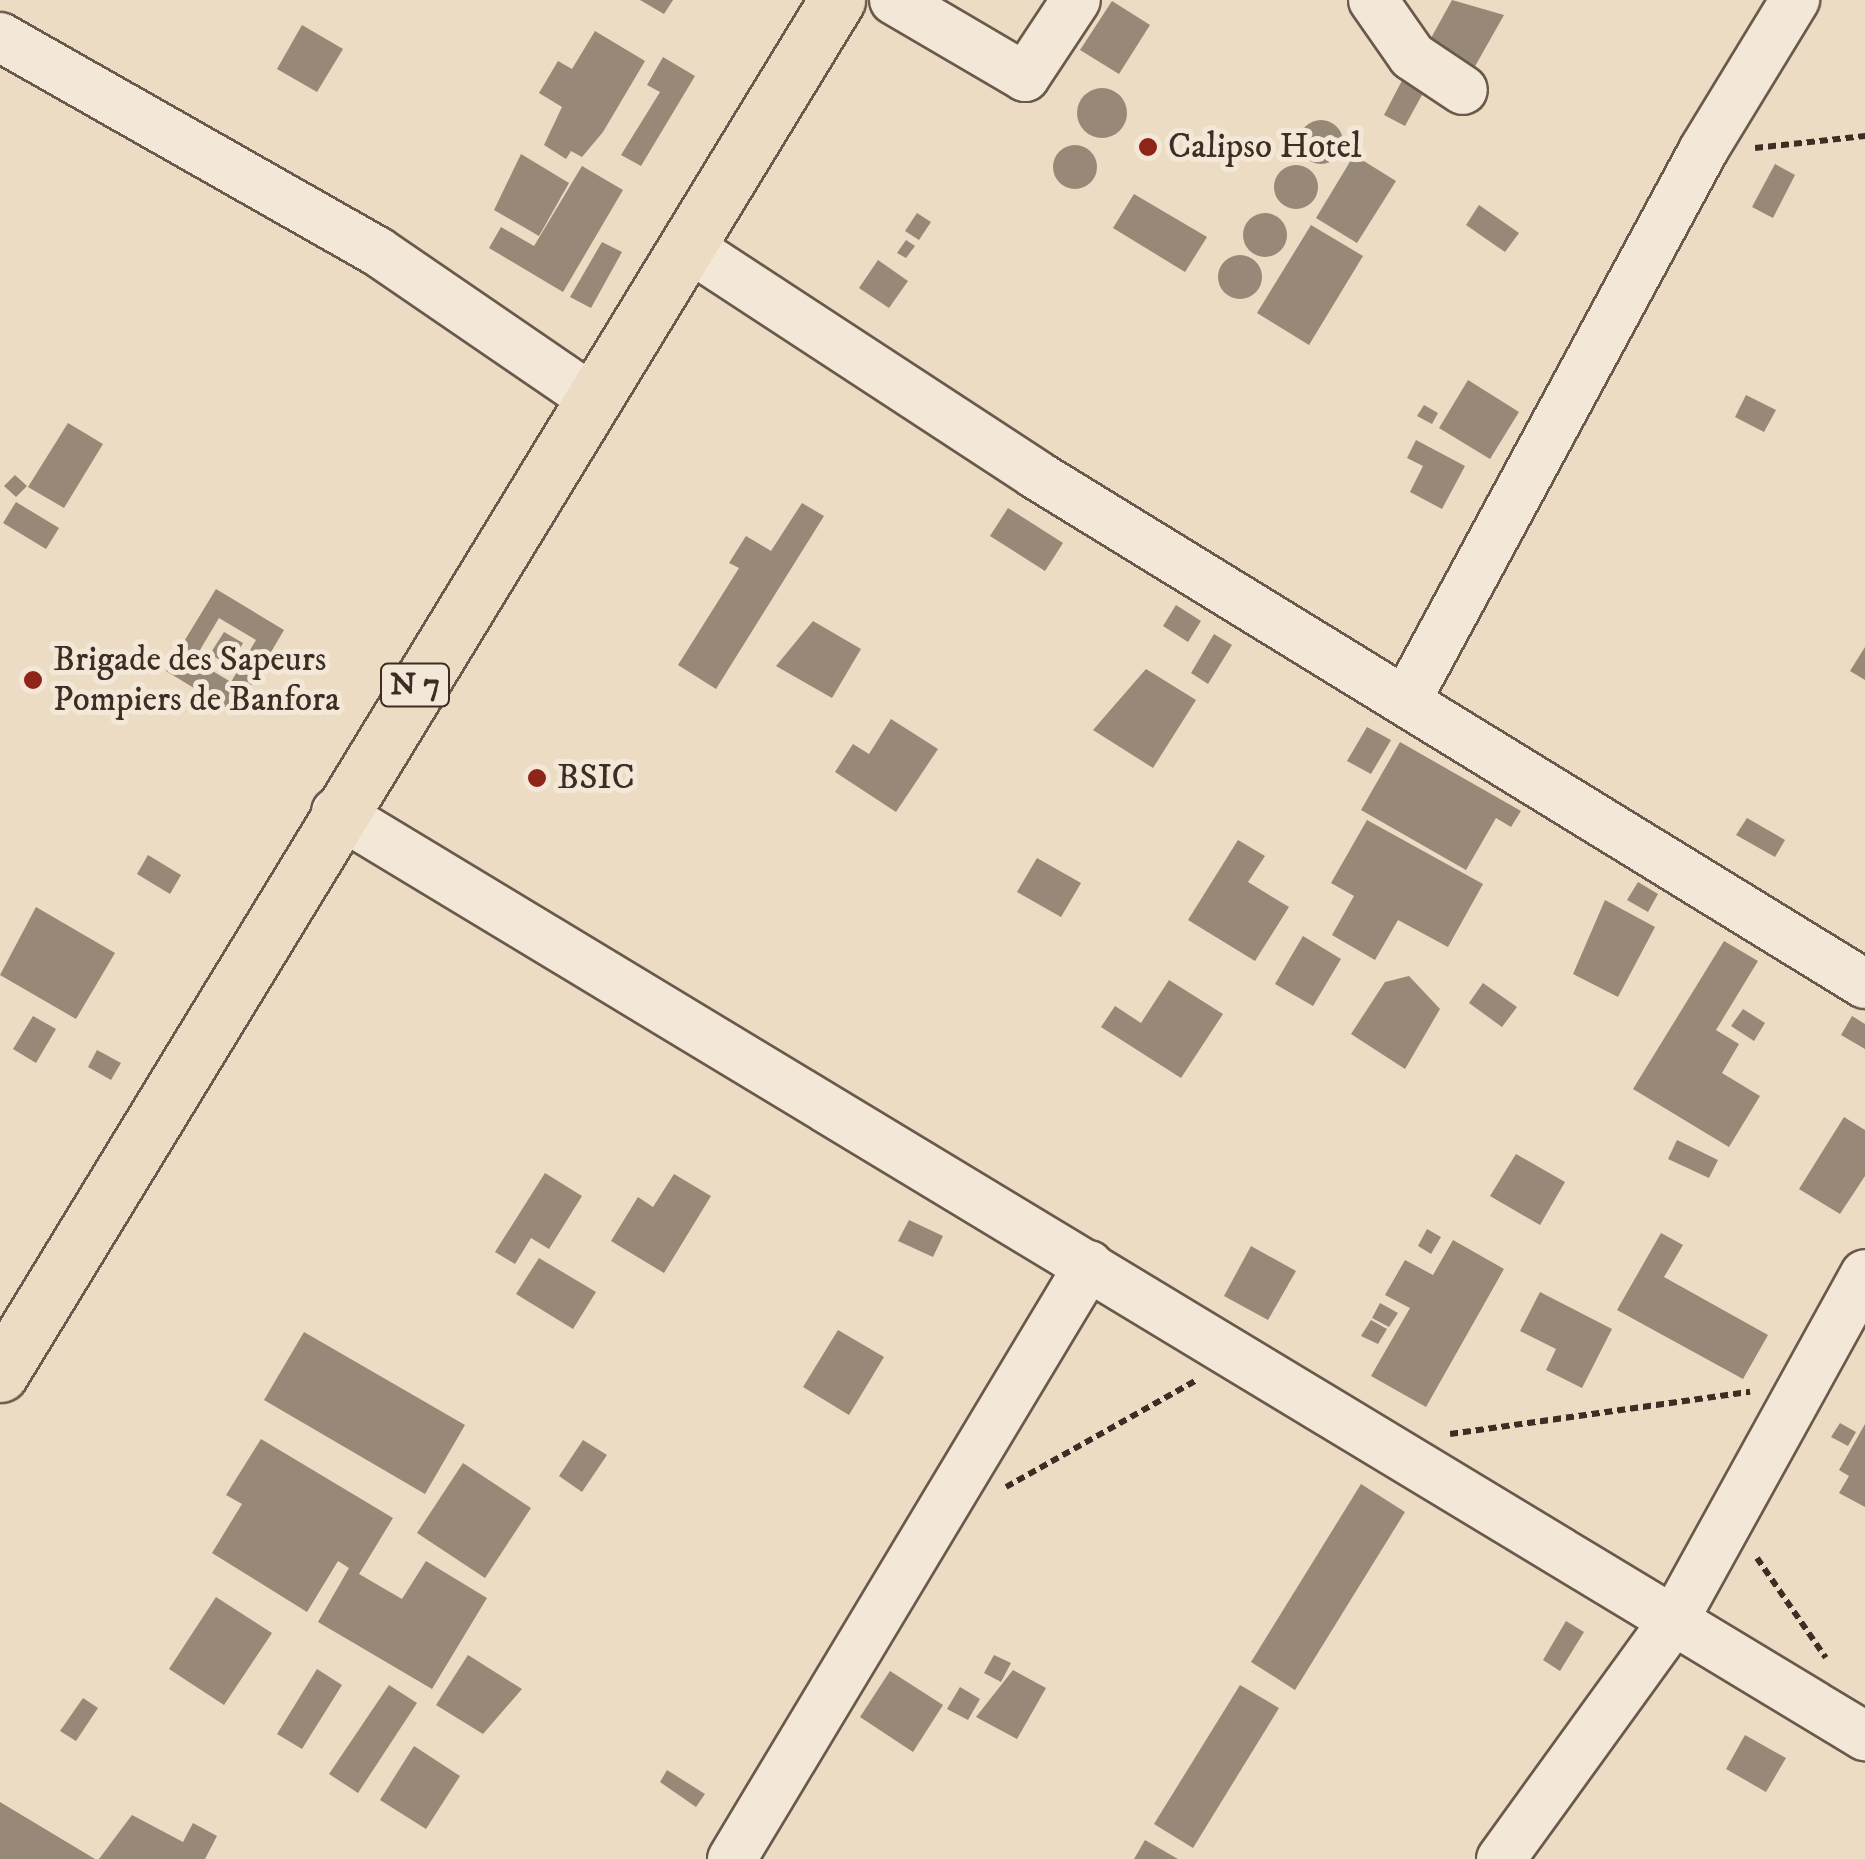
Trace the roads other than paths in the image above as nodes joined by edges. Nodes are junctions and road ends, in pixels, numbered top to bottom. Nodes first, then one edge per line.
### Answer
1 (837, 0) edge
2 (894, 0) edge
3 (1076, 0) edge
4 (1373, 0) edge
5 (1795, 0) edge
6 (0, 37) edge
7 (1464, 90) dead end
8 (687, 246) junction
9 (592, 398) junction
10 (1408, 697) junction
11 (336, 812) junction
12 (1865, 984) edge
13 (1089, 1264) junction
14 (1865, 1274) edge
15 (0, 1374) edge
16 (1674, 1620) junction
17 (1865, 1736) edge
18 (732, 1859) edge
19 (1501, 1859) edge

1 - 8 highway, N 7
2 - 3 street
4 - 7 street
5 - 10 street
6 - 9 street
8 - 9 highway, N 7
8 - 10 street
9 - 11 highway, N 7
10 - 12 street
11 - 13 street
11 - 15 highway, N 7
13 - 16 street
13 - 18 street
14 - 16 street
16 - 17 street
16 - 19 street

